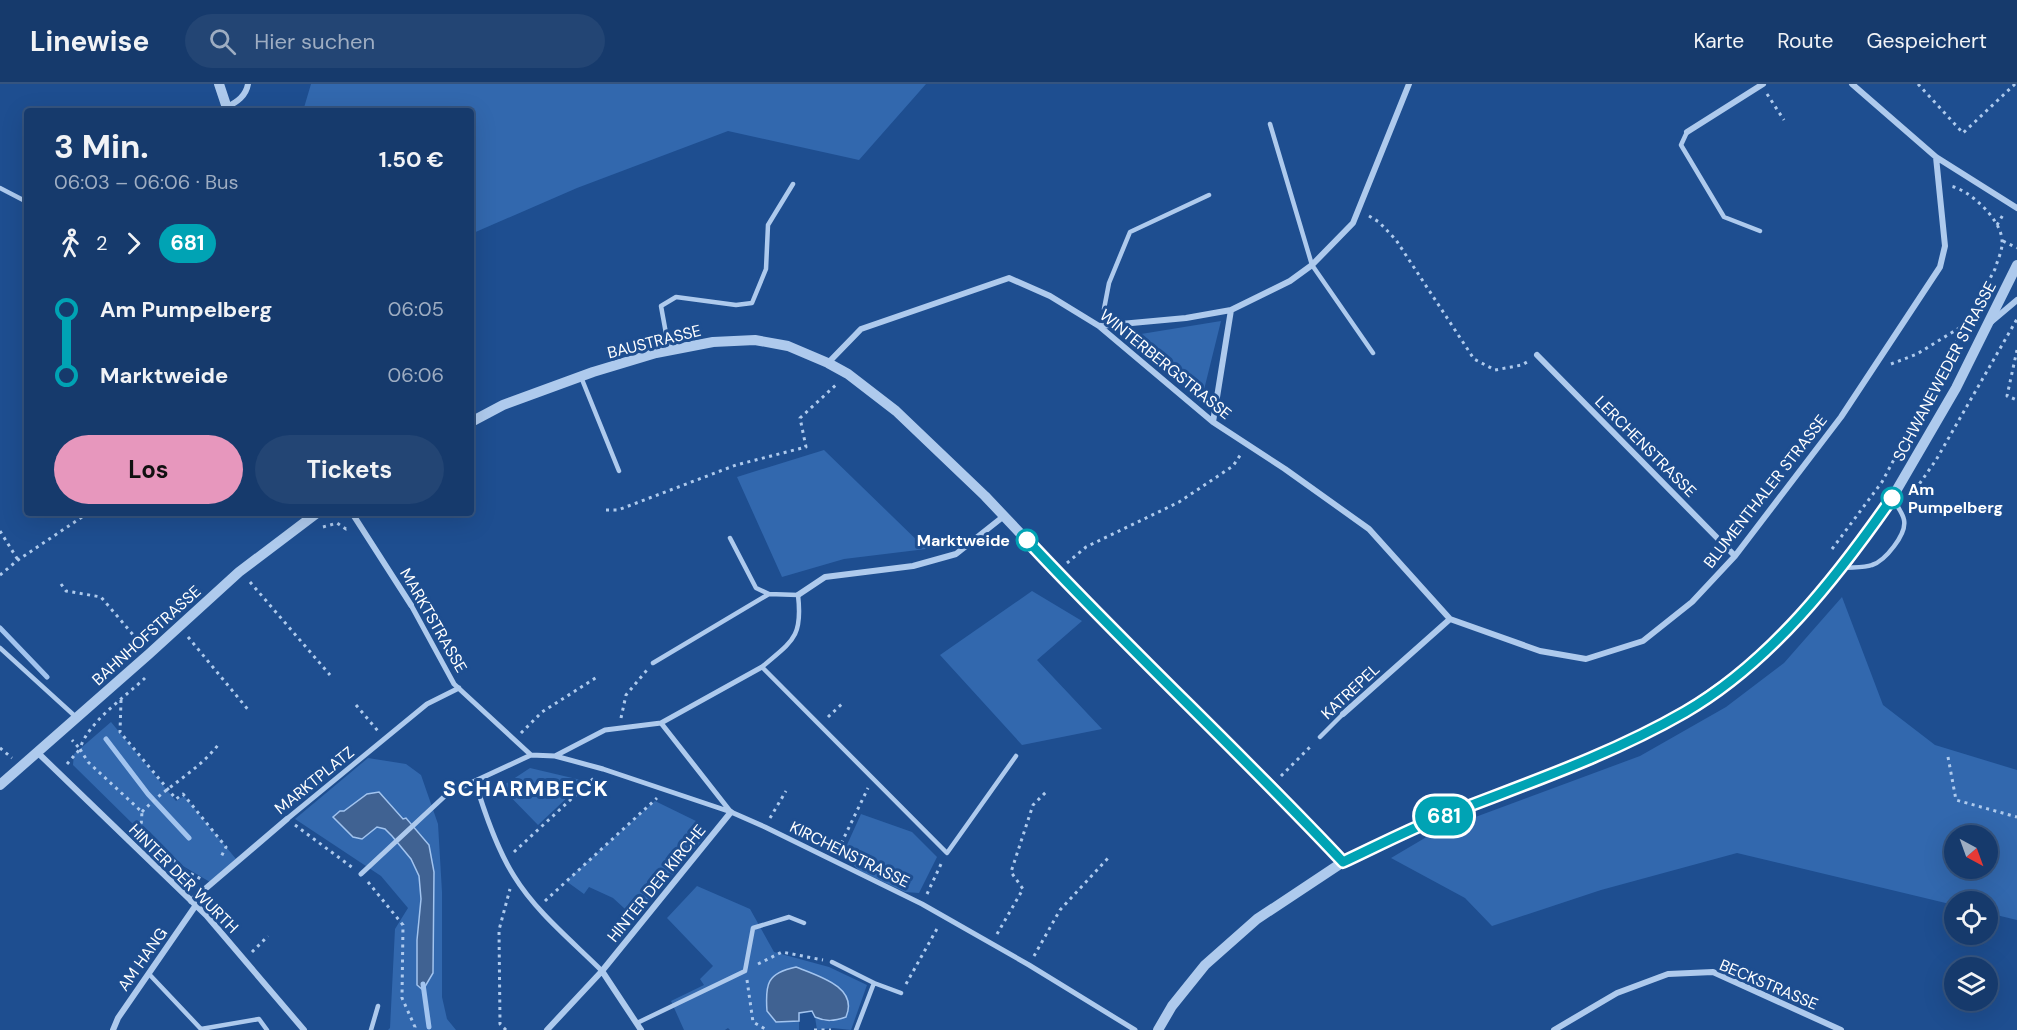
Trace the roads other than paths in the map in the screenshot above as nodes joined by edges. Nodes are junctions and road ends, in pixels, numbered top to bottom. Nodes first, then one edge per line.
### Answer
1 (219, 84) edge
2 (248, 84) edge
3 (1409, 84) edge
4 (1762, 84) edge
5 (1852, 84) edge
6 (228, 108) edge
7 (229, 108) edge
8 (1270, 124) dead end
9 (1687, 132) joint
10 (1936, 157) junction
11 (793, 184) dead end
12 (0, 188) edge
13 (1209, 195) dead end
14 (24, 200) edge
15 (2017, 208) edge
16 (1760, 231) dead end
17 (2017, 265) edge
18 (1312, 266) junction
19 (2017, 300) edge
20 (1232, 310) junction
21 (1110, 324) junction
22 (1099, 326) junction
23 (1986, 327) junction
24 (669, 350) junction
25 (1373, 353) dead end
26 (1537, 355) road end
27 (828, 363) junction
28 (581, 377) junction
29 (474, 420) edge
30 (1213, 422) junction
31 (619, 471) dead end
32 (1892, 498) junction
33 (313, 516) edge
34 (354, 516) edge
35 (1005, 516) junction
36 (730, 538) dead end
37 (1735, 556) junction
38 (1841, 568) junction
39 (769, 594) junction
40 (798, 595) junction
41 (411, 605) joint
42 (1450, 619) junction
43 (1, 650) edge
44 (653, 663) road end
45 (762, 667) junction
46 (459, 688) junction
47 (1343, 714) joint
48 (77, 718) junction
49 (661, 723) junction
50 (1320, 737) road end
51 (37, 752) junction
52 (531, 755) junction
53 (555, 756) junction
54 (1016, 756) dead end
55 (474, 781) junction
56 (0, 785) edge
57 (731, 812) junction
58 (287, 819) joint
59 (1343, 862) junction
60 (362, 874) road end
61 (193, 903) junction
62 (804, 923) dead end
63 (832, 962) road end
64 (602, 971) junction
65 (149, 974) junction
66 (874, 983) junction
67 (901, 993) road end
68 (378, 1006) dead end
69 (637, 1023) junction
70 (113, 1030) edge
71 (267, 1030) edge
72 (304, 1030) edge
73 (371, 1030) edge
74 (547, 1030) edge
75 (641, 1030) edge
76 (856, 1030) edge
77 (1135, 1030) edge
78 (1158, 1030) edge
79 (1554, 1030) edge
80 (1841, 1030) edge

1 - 6 street
2 - 7 street
3 - 18 street
4 - 9 street
5 - 10 street
8 - 18 lane
9 - 16 lane
10 - 15 street
10 - 37 street, BLUMENTHALER STRASSE
11 - 24 lane
12 - 14 lane
13 - 21 lane
17 - 23 street, SCHWANEWEDER STRASSE
18 - 20 street
18 - 25 lane
19 - 23 street
20 - 21 street
20 - 30 street
21 - 22 street
22 - 27 street, WINTERBERGSTRASSE
22 - 30 street, WINTERBERGSTRASSE
23 - 32 street, SCHWANEWEDER STRASSE
24 - 27 street, BAUSTRASSE
24 - 28 street, BAUSTRASSE
26 - 37 street, LERCHENSTRASSE
27 - 35 street, BAUSTRASSE
28 - 29 street, BAUSTRASSE
28 - 31 lane
30 - 42 street, WINTERBERGSTRASSE
32 - 38 street, SCHWANEWEDER STRASSE
32 - 38 lane
33 - 48 street, BAHNHOFSTRASSE
34 - 41 street, MARKTSTRASSE
35 - 40 street
35 - 59 street
36 - 39 lane
37 - 42 street, BLUMENTHALER STRASSE
38 - 59 street, SCHWANEWEDER STRASSE
39 - 40 lane
39 - 44 lane
40 - 45 lane
41 - 46 street, MARKTSTRASSE
42 - 47 street, KATREPEL
43 - 48 lane
45 - 49 street
45 - 54 lane
46 - 52 street, MARKTSTRASSE
46 - 58 street, MARKTPLATZ
47 - 50 lane, KATREPEL
48 - 51 street, BAHNHOFSTRASSE
49 - 53 street
49 - 57 street
51 - 56 street, BAHNHOFSTRASSE
51 - 61 street, HINTER DER WURTH
52 - 53 street, KIRCHENSTRASSE
52 - 55 street
53 - 57 street, KIRCHENSTRASSE
55 - 60 street
55 - 64 street
57 - 64 street, HINTER DER KIRCHE
57 - 77 street, KIRCHENSTRASSE
58 - 61 street, MARKTPLATZ
59 - 78 street, SCHWANEWEDER STRASSE
61 - 65 street, AM HANG
61 - 72 street, HINTER DER WURTH
62 - 69 lane
63 - 66 lane
64 - 69 street
64 - 74 street, HINTER DER KIRCHE
65 - 70 street, AM HANG
65 - 71 lane
66 - 67 lane
66 - 76 lane
68 - 73 lane
69 - 75 street
79 - 80 street, BECKSTRASSE

